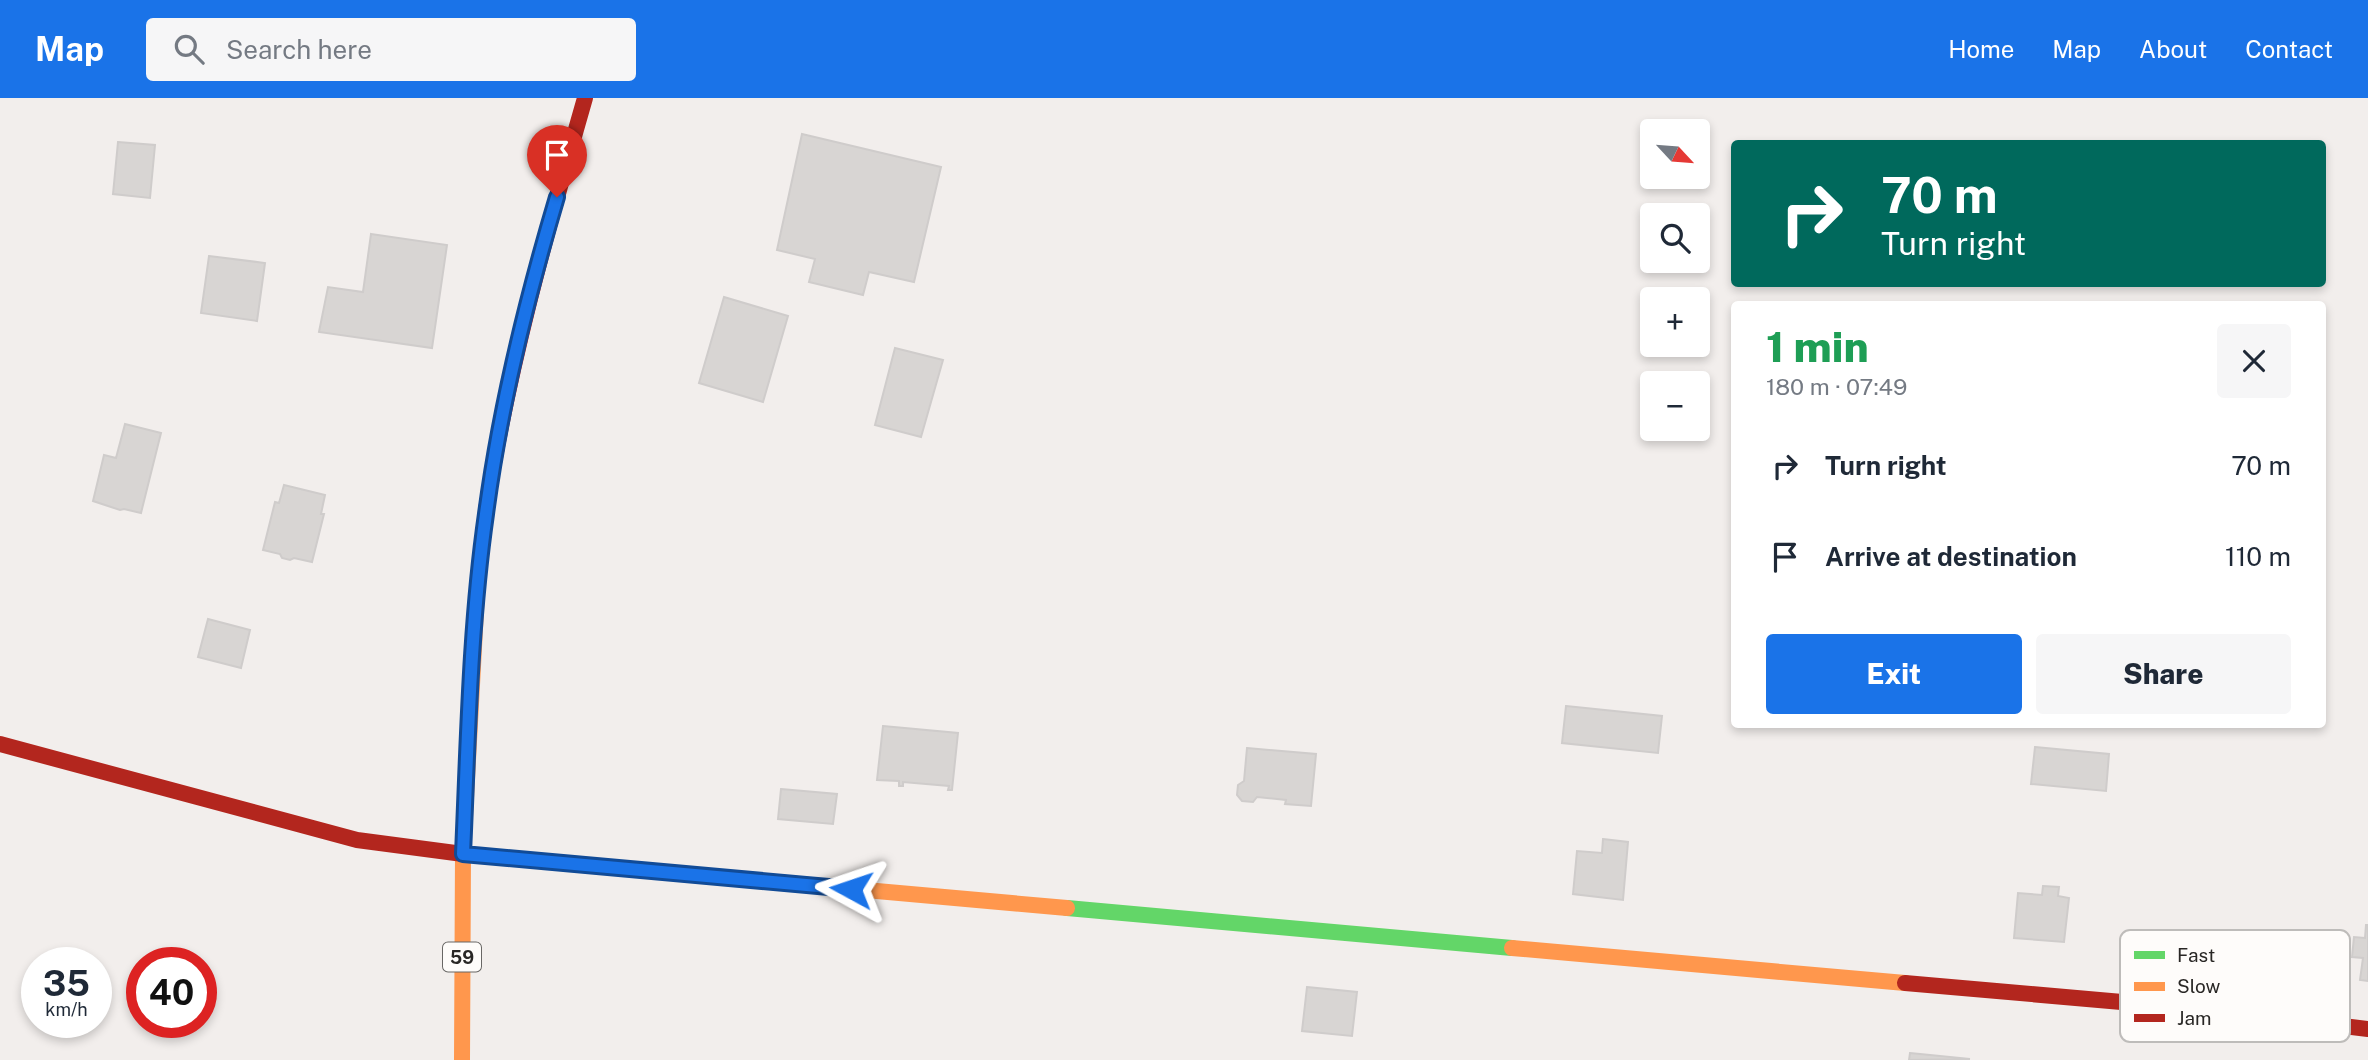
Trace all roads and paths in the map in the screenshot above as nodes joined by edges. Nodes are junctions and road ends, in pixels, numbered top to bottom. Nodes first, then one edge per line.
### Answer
1 (585, 98) edge
2 (0, 744) edge
3 (463, 854) junction
4 (2120, 1002) edge
5 (2350, 1027) edge
6 (2368, 1029) edge
7 (462, 1060) edge

1 - 3 street, 59
2 - 3 street
3 - 4 street
3 - 7 street, 59
5 - 6 street

